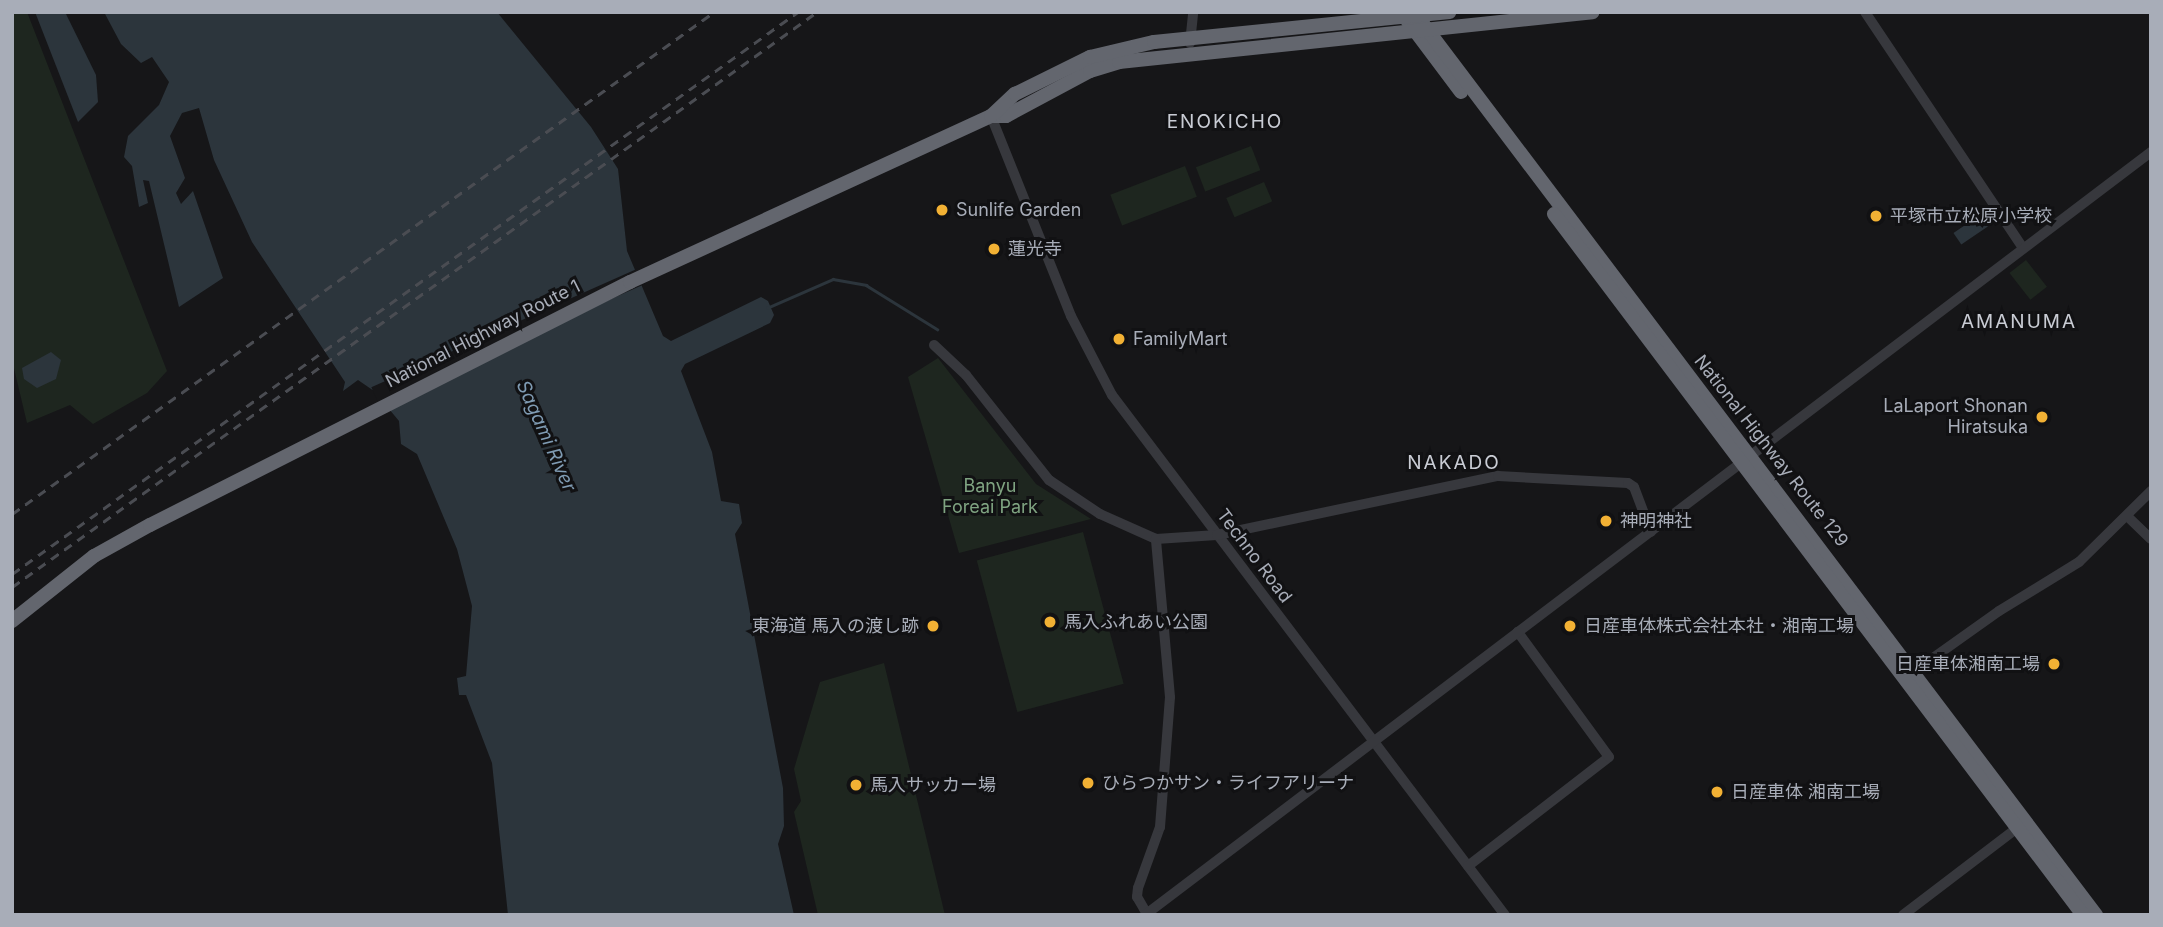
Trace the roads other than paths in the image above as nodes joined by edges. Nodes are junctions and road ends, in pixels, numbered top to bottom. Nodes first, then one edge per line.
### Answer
1 (1193, 12) edge
2 (1449, 12) edge
3 (1592, 12) edge
4 (1865, 12) edge
5 (1413, 20) edge
6 (1193, 39) junction
7 (1182, 54) junction
8 (991, 116) junction
9 (2151, 152) edge
10 (2023, 248) junction
11 (934, 345) dead end
12 (1746, 460) junction
13 (2151, 491) edge
14 (2127, 516) junction
15 (1651, 532) junction
16 (1217, 536) junction
17 (1156, 539) junction
18 (2151, 539) edge
19 (12, 621) edge
20 (1518, 632) junction
21 (1909, 675) junction
22 (1374, 741) junction
23 (2021, 825) junction
24 (1468, 866) junction
25 (1146, 914) edge
26 (1505, 915) edge
27 (1903, 915) edge
28 (2083, 915) edge
29 (2096, 915) edge

1 - 6 street
2 - 5 highway, National Highway Route 1
3 - 5 highway, National Highway Route 1
4 - 10 street
5 - 6 highway, National Highway Route 1
5 - 7 highway, National Highway Route 1
5 - 12 highway, National Highway Route 129
6 - 7 street
6 - 8 highway, National Highway Route 1
7 - 8 highway, National Highway Route 1
8 - 16 street, Techno Road
8 - 19 highway, National Highway Route 1
9 - 10 street
10 - 12 street
11 - 17 street
12 - 15 street
12 - 21 highway, National Highway Route 129
13 - 14 street
14 - 18 street
14 - 21 street
15 - 16 street
15 - 20 street
16 - 17 street
16 - 22 street, Techno Road
17 - 25 street
20 - 22 street
20 - 24 street
21 - 23 highway, National Highway Route 129
22 - 24 street, Techno Road
22 - 25 street
23 - 27 street
23 - 28 highway, National Highway Route 129
23 - 29 highway, National Highway Route 129
24 - 26 street, Techno Road

